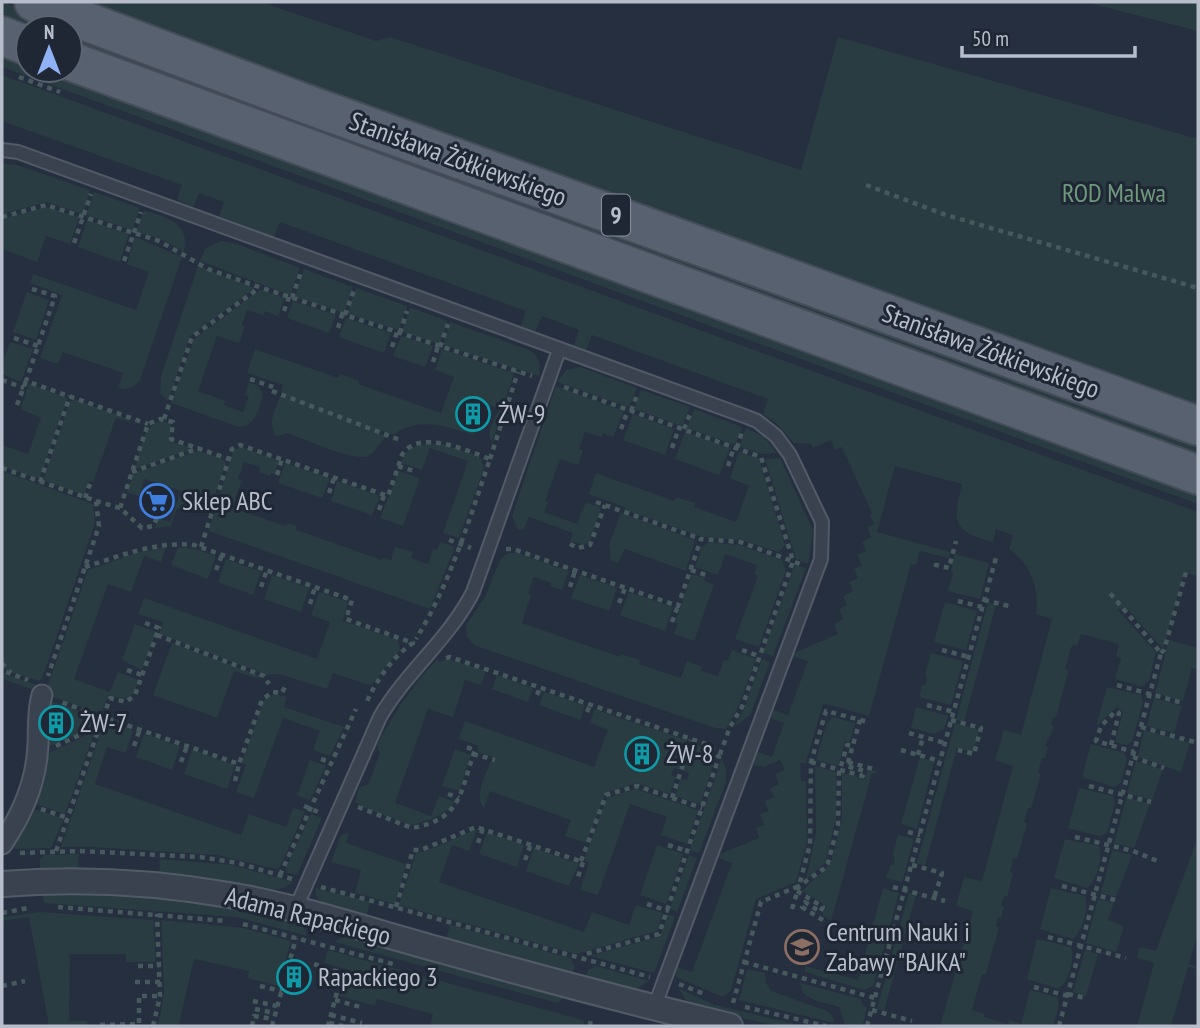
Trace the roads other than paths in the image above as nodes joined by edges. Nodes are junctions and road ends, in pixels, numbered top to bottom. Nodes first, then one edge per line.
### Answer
1 (34, 2) edge
2 (84, 66) edge
3 (2, 150) edge
4 (559, 350) junction
5 (1198, 426) edge
6 (1198, 475) edge
7 (43, 690) road end
8 (2, 844) edge
9 (2, 884) edge
10 (295, 910) junction
11 (653, 1008) junction
12 (731, 1015) edge

1 - 5 main road, Stanisława Żółkiewskiego / 9
2 - 6 main road, Stanisława Żółkiewskiego / 9
3 - 4 lane
4 - 10 lane
4 - 11 lane
7 - 8 street
9 - 10 street, Adama Rapackiego
10 - 11 street, Adama Rapackiego
11 - 12 street, Adama Rapackiego

